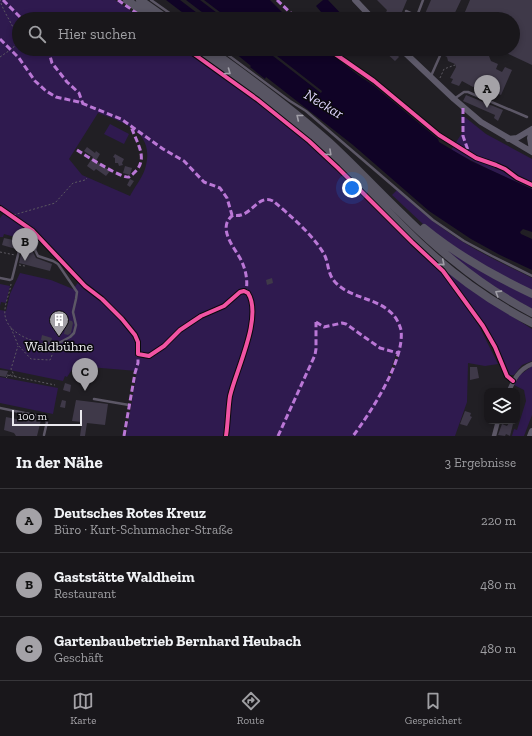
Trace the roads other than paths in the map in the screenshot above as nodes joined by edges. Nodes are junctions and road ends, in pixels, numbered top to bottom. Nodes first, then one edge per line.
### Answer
1 (127, 0) edge
2 (140, 0) edge
3 (151, 0) edge
4 (355, 0) edge
5 (423, 0) edge
6 (144, 12) edge
7 (156, 12) edge
8 (168, 12) edge
9 (366, 12) edge
10 (418, 12) edge
11 (206, 56) edge
12 (219, 56) edge
13 (229, 56) edge
14 (408, 56) edge
15 (440, 56) edge
16 (430, 78) junction
17 (454, 99) junction
18 (527, 117) dead end
19 (532, 130) edge
20 (508, 139) junction
21 (532, 151) edge
22 (387, 199) junction
23 (39, 237) dead end
24 (35, 250) junction
25 (532, 276) edge
26 (0, 278) edge
27 (532, 294) edge
28 (532, 313) edge
29 (532, 323) edge
30 (55, 345) road end
31 (532, 364) edge
32 (511, 388) edge
33 (94, 399) dead end
34 (129, 405) dead end
35 (0, 408) edge
36 (497, 424) edge
37 (532, 432) edge
38 (44, 435) dead end
39 (494, 436) edge
40 (530, 436) edge

1 - 6 highway
2 - 7 highway
3 - 8 lane
4 - 9 street
5 - 10 lane
11 -> 29 highway
22 -> 12 highway
13 - 25 lane
14 - 16 street
15 - 16 lane
16 - 17 street
17 - 18 lane
17 - 20 street
19 - 20 street
19 - 21 street
20 - 21 street
22 - 27 highway
28 -> 22 highway
23 - 24 lane
24 - 26 lane
24 - 30 lane
31 - 32 street
33 - 34 lane
35 - 38 lane
36 - 39 street
37 - 40 street

